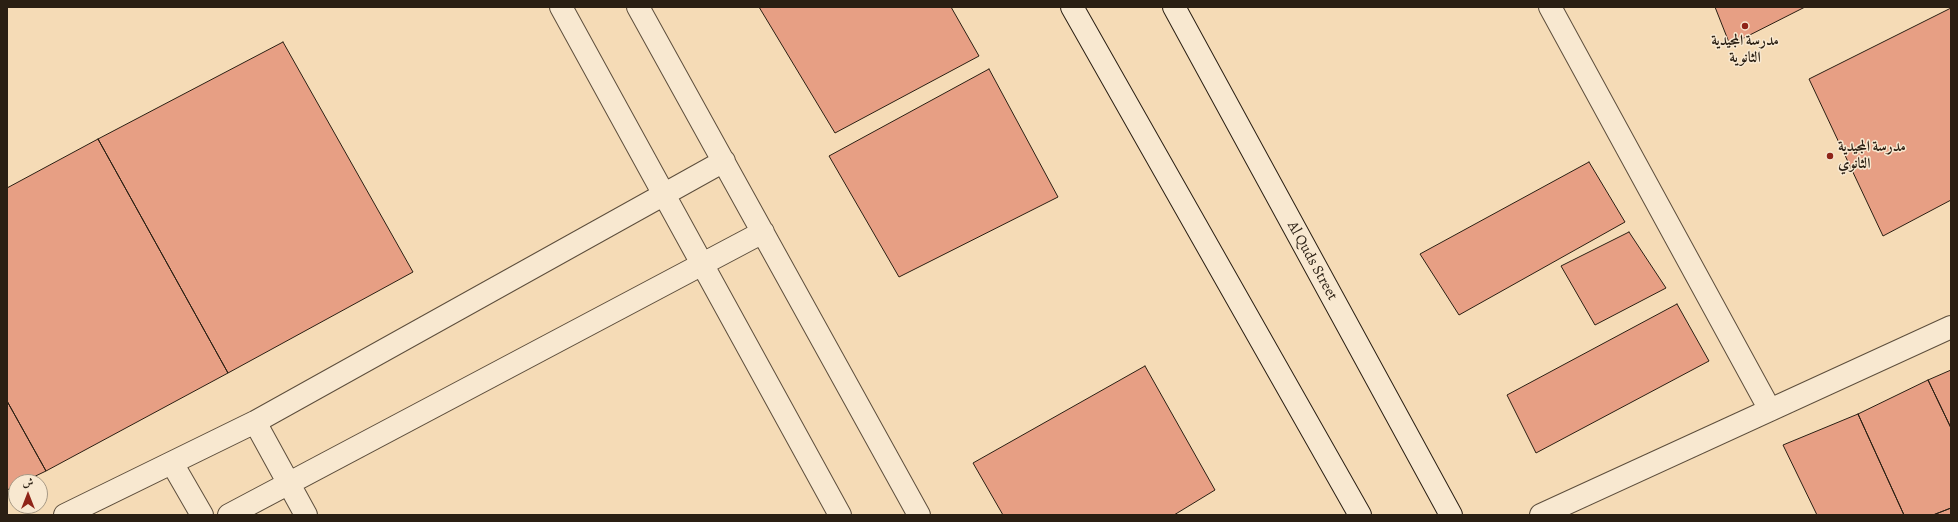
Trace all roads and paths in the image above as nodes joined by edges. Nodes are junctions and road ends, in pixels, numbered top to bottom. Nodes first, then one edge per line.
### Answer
1 (561, 7) edge
2 (638, 7) edge
3 (1072, 7) edge
4 (1174, 7) edge
5 (1550, 7) edge
6 (724, 161) junction
7 (664, 195) junction
8 (763, 232) junction
9 (702, 264) junction
10 (1951, 327) edge
11 (1770, 410) junction
12 (255, 422) junction
13 (172, 463) junction
14 (289, 483) junction
15 (65, 515) edge
16 (202, 515) edge
17 (229, 515) edge
18 (306, 515) edge
19 (840, 515) edge
20 (919, 515) edge
21 (1360, 515) edge
22 (1451, 515) edge
23 (1541, 515) edge

1 - 7 street
2 - 6 street
3 - 21 street
4 - 22 street, Al Quds Street
5 - 11 street
6 - 7 street
6 - 8 street
7 - 9 street
7 - 12 street
8 - 9 street
8 - 20 street
9 - 14 street
9 - 19 street
10 - 11 street
11 - 23 street
12 - 13 street
12 - 14 street
13 - 15 street
13 - 16 street
14 - 17 street
14 - 18 street

